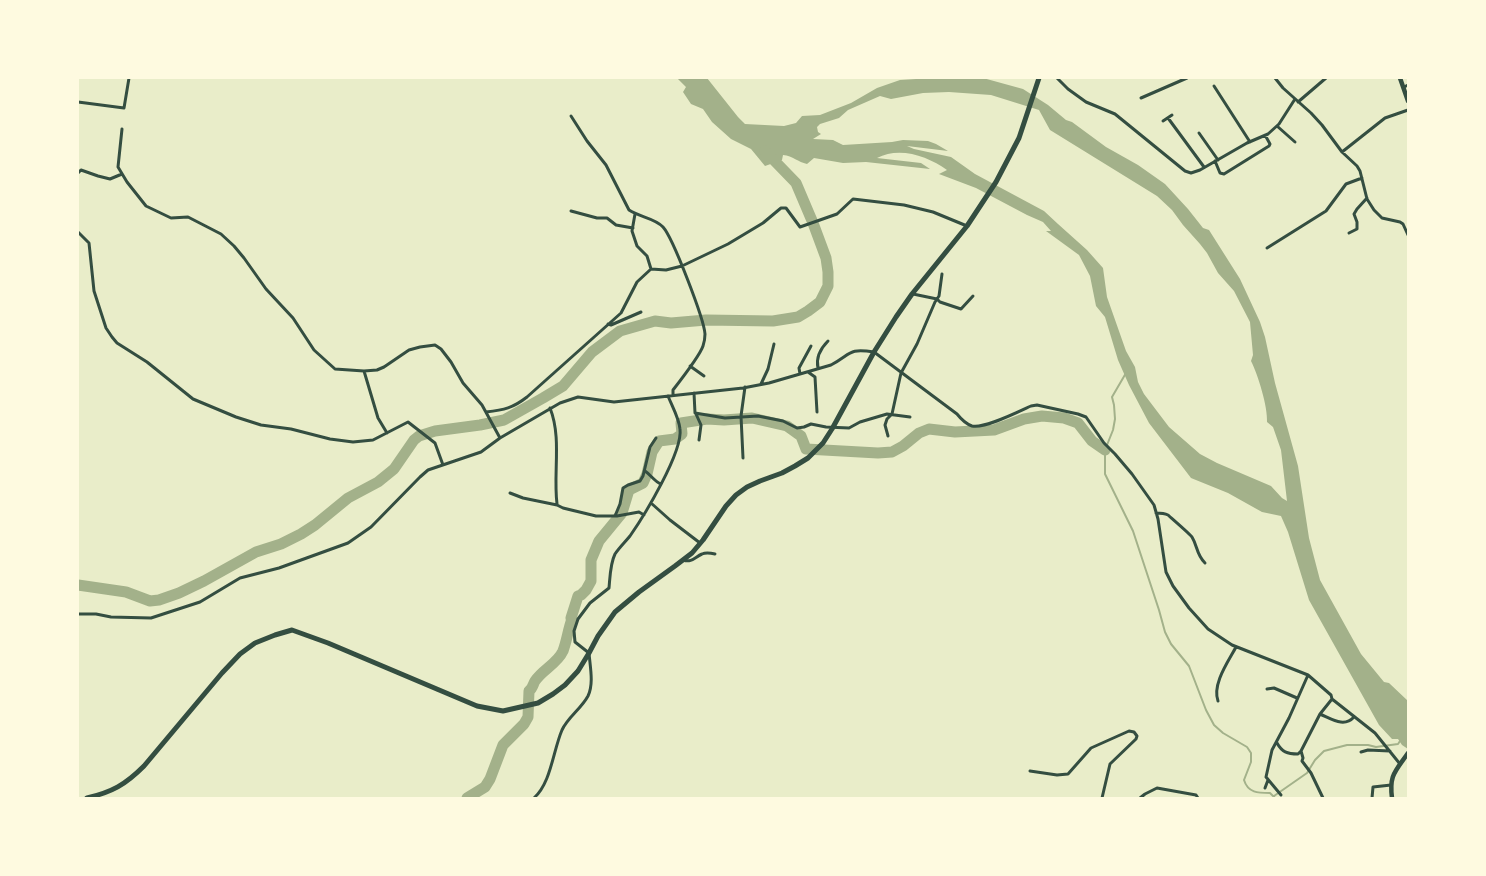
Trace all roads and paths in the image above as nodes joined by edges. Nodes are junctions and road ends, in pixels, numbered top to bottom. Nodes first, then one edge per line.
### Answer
1 (129, 78) edge
2 (1057, 78) edge
3 (1187, 78) edge
4 (1275, 78) edge
5 (1326, 78) edge
6 (1400, 78) edge
7 (1039, 79) edge
8 (1214, 86) dead end
9 (1406, 86) edge
10 (1141, 98) dead end
11 (1296, 100) junction
12 (1408, 101) edge
13 (78, 102) edge
14 (1408, 110) edge
15 (1172, 115) dead end
16 (571, 116) dead end
17 (1168, 118) junction
18 (1163, 121) dead end
19 (1277, 126) junction
20 (122, 129) dead end
21 (1199, 133) dead end
22 (1265, 135) junction
23 (1250, 142) junction
24 (1294, 142) dead end
25 (1342, 152) junction
26 (1216, 160) junction
27 (1204, 167) junction
28 (78, 173) edge
29 (122, 174) junction
30 (1362, 178) junction
31 (1366, 198) junction
32 (571, 211) dead end
33 (635, 214) junction
34 (967, 226) junction
35 (633, 228) junction
36 (78, 232) edge
37 (1349, 233) dead end
38 (1408, 235) edge
39 (1267, 248) dead end
40 (682, 266) junction
41 (651, 269) junction
42 (942, 274) dead end
43 (912, 294) junction
44 (973, 296) dead end
45 (937, 299) junction
46 (641, 312) dead end
47 (608, 324) junction
48 (828, 342) dead end
49 (774, 344) dead end
50 (811, 346) dead end
51 (874, 352) junction
52 (690, 366) junction
53 (818, 368) junction
54 (364, 371) junction
55 (808, 372) junction
56 (901, 372) junction
57 (800, 374) junction
58 (704, 376) dead end
59 (761, 384) junction
60 (745, 387) junction
61 (694, 393) junction
62 (673, 395) junction
63 (668, 396) junction
64 (550, 408) junction
65 (486, 412) junction
66 (816, 412) dead end
67 (696, 413) junction
68 (892, 414) junction
69 (741, 416) junction
70 (910, 417) dead end
71 (833, 428) junction
72 (387, 433) junction
73 (888, 436) dead end
74 (500, 438) junction
75 (656, 438) dead end
76 (699, 440) dead end
77 (743, 458) dead end
78 (443, 465) junction
79 (644, 472) junction
80 (660, 484) junction
81 (510, 493) dead end
82 (651, 503) junction
83 (557, 505) junction
84 (1156, 513) junction
85 (644, 514) junction
86 (615, 516) junction
87 (700, 543) junction
88 (715, 554) dead end
89 (682, 560) junction
90 (1205, 563) dead end
91 (78, 614) edge
92 (1236, 647) junction
93 (589, 653) junction
94 (1308, 675) junction
95 (1267, 689) dead end
96 (1297, 698) junction
97 (1332, 700) junction
98 (1218, 701) dead end
99 (1320, 714) junction
100 (1354, 717) junction
101 (1276, 743) junction
102 (1301, 751) junction
103 (1391, 751) junction
104 (1361, 752) dead end
105 (1408, 753) edge
106 (1401, 764) junction
107 (1030, 771) dead end
108 (1268, 780) junction
109 (1391, 785) junction
110 (1265, 788) dead end
111 (540, 792) junction
112 (1281, 795) dead end
113 (87, 798) edge
114 (534, 798) edge
115 (542, 798) edge
116 (1102, 798) edge
117 (1140, 798) edge
118 (1198, 798) edge
119 (1323, 798) edge
120 (1372, 798) edge
121 (1392, 798) edge

1 - 13 street
2 - 27 street
3 - 10 street
4 - 11 street
5 - 11 street
6 - 9 main road
7 - 34 main road
8 - 23 street
9 - 12 main road
11 - 19 street
11 - 25 street
14 - 25 street
15 - 17 street
16 - 33 street
17 - 18 street
17 - 27 street
19 - 22 street
19 - 24 street
20 - 29 street
21 - 26 street
22 - 23 street
22 - 26 street
23 - 26 street
25 - 30 street
26 - 27 street
28 - 29 street
29 - 54 street
30 - 31 street
30 - 39 street
31 - 37 street
31 - 38 street
32 - 35 street
33 - 35 street
33 - 40 street
34 - 40 street
34 - 43 main road
35 - 41 street
36 - 72 street
40 - 41 street
40 - 52 street
41 - 47 street
42 - 45 street
43 - 45 street
43 - 51 main road
44 - 45 street
45 - 56 street
46 - 47 street
47 - 65 street
48 - 53 street
49 - 59 street
50 - 57 street
51 - 53 street
51 - 56 street
51 - 71 main road
52 - 58 street
52 - 62 street
53 - 55 street
54 - 65 street
54 - 72 street
55 - 57 street
55 - 66 street
56 - 68 street
56 - 84 street
57 - 59 street
59 - 60 street
60 - 61 street
60 - 69 street
61 - 62 street
61 - 67 street
62 - 63 street
63 - 64 street
63 - 80 street
64 - 74 street
64 - 83 street
65 - 74 street
67 - 69 street
67 - 76 street
68 - 70 street
68 - 71 street
68 - 73 street
69 - 71 street
69 - 77 street
71 - 87 main road
72 - 78 street
74 - 78 street
75 - 79 street
78 - 91 street
79 - 80 street
79 - 86 street
80 - 82 street
81 - 83 street
82 - 85 street
82 - 87 street
83 - 86 street
84 - 90 street
84 - 92 street
85 - 86 street
85 - 93 street
87 - 89 main road
88 - 89 street
89 - 93 main road
92 - 94 street
92 - 98 street
93 - 111 street
93 - 113 main road
94 - 96 street
94 - 97 street
95 - 96 street
96 - 101 street
97 - 99 street
97 - 100 street
99 - 100 street
99 - 102 street
100 - 103 street
101 - 102 street
101 - 108 street
102 - 119 street
103 - 104 street
103 - 106 street
105 - 106 main road
106 - 109 main road
107 - 116 street
108 - 110 street
108 - 112 street
109 - 120 street
109 - 121 main road
111 - 114 street
111 - 115 street
117 - 118 street

